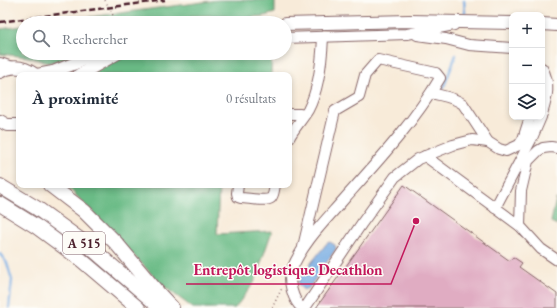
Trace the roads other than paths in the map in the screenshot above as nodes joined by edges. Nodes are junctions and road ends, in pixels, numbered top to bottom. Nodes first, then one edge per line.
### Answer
1 (470, 23) junction
2 (292, 24) edge
3 (509, 24) edge
4 (545, 24) edge
5 (557, 25) edge
6 (407, 34) junction
7 (322, 37) junction
8 (292, 38) edge
9 (509, 48) edge
10 (82, 60) edge
11 (106, 60) edge
12 (0, 63) edge
13 (12, 67) junction
14 (0, 72) edge
15 (32, 72) edge
16 (53, 72) edge
17 (84, 72) edge
18 (545, 74) edge
19 (547, 81) junction
20 (545, 85) edge
21 (431, 93) junction
22 (545, 101) edge
23 (292, 114) edge
24 (304, 115) junction
25 (529, 120) edge
26 (540, 120) edge
27 (292, 133) edge
28 (488, 142) junction
29 (557, 148) edge
30 (425, 156) junction
31 (0, 186) edge
32 (54, 188) edge
33 (238, 188) edge
34 (275, 188) edge
35 (0, 204) edge
36 (495, 208) junction
37 (0, 213) edge
38 (520, 226) junction
39 (304, 247) junction
40 (557, 260) edge
41 (134, 305) edge
42 (161, 308) edge
43 (172, 308) edge
44 (302, 308) edge
45 (305, 308) edge

1 - 2 main road
1 - 3 main road
1 - 6 street
4 - 5 main road
6 - 7 street
6 - 9 street
7 - 8 street
7 - 24 street
10 - 16 main road
11 - 17 main road
12 - 13 street
13 - 14 main road
13 - 15 main road
18 - 19 street
19 - 20 street
19 - 22 street
21 - 28 street
21 - 39 street
21 - 39 street
23 - 24 street
24 - 27 street
25 - 28 street
26 - 36 street
28 - 30 street
29 - 38 street
30 - 36 street
30 - 45 street
31 - 42 highway, A 515
32 - 43 highway
33 - 34 street
35 - 41 highway, A 515
36 - 38 street
37 - 41 highway
38 - 40 street
39 - 44 street

